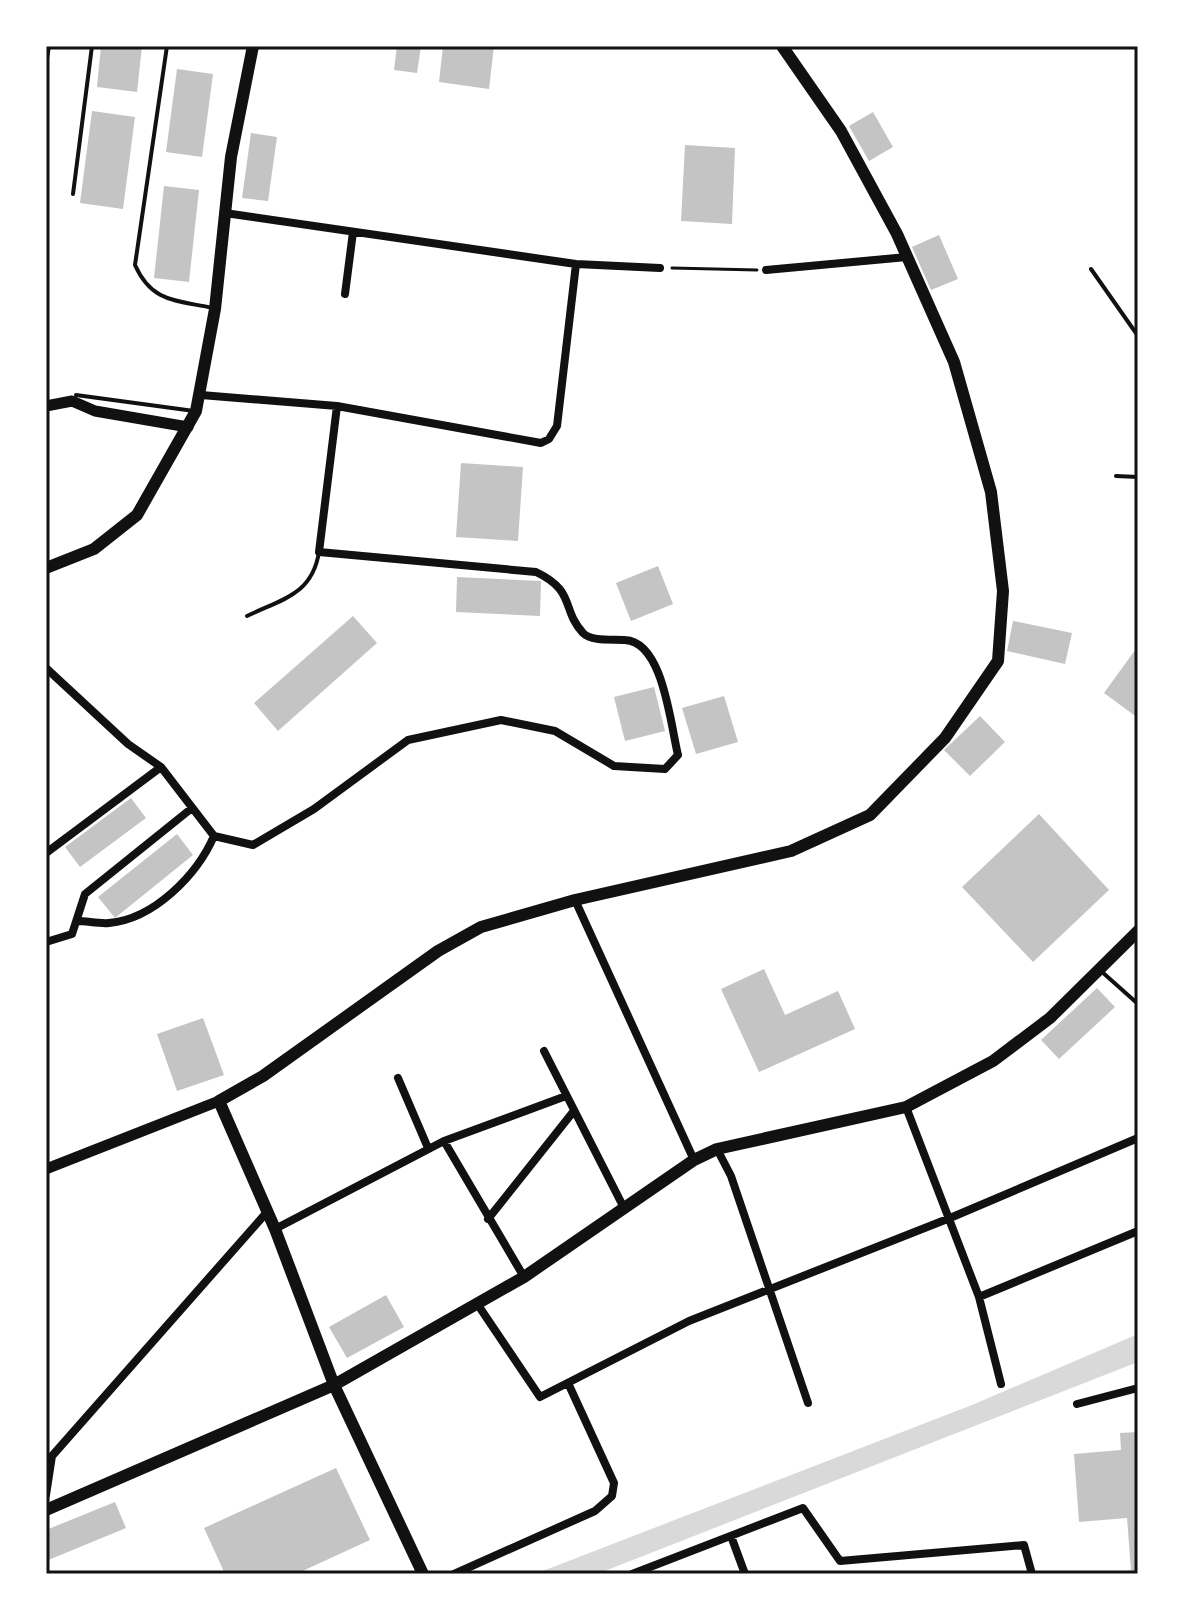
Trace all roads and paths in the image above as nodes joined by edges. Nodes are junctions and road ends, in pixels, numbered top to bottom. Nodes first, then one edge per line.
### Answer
1 (49, 46) edge
2 (92, 46) edge
3 (167, 46) edge
4 (253, 46) edge
5 (782, 46) edge
6 (46, 65) edge
7 (73, 194) dead end
8 (225, 213) junction
9 (353, 232) junction
10 (907, 257) junction
11 (576, 264) junction
12 (660, 268) joint
13 (1091, 269) dead end
14 (766, 270) joint
15 (345, 294) dead end
16 (215, 309) junction
17 (1138, 336) edge
18 (76, 395) dead end
19 (201, 395) junction
20 (46, 406) edge
21 (337, 406) junction
22 (196, 411) junction
23 (188, 427) junction
24 (1116, 476) dead end
25 (1138, 477) edge
26 (319, 552) junction
27 (46, 568) edge
28 (247, 616) dead end
29 (46, 668) edge
30 (161, 767) junction
31 (192, 808) junction
32 (214, 836) junction
33 (46, 853) edge
34 (575, 900) junction
35 (77, 921) junction
36 (1138, 931) edge
37 (46, 942) edge
38 (1099, 969) junction
39 (1138, 1004) edge
40 (544, 1051) dead end
41 (398, 1078) dead end
42 (566, 1096) junction
43 (219, 1101) junction
44 (906, 1107) junction
45 (573, 1112) junction
46 (1138, 1138) edge
47 (444, 1141) junction
48 (428, 1148) junction
49 (717, 1149) junction
50 (694, 1160) junction
51 (46, 1169) edge
52 (624, 1208) junction
53 (267, 1212) junction
54 (950, 1218) junction
55 (488, 1219) junction
56 (275, 1229) junction
57 (1138, 1231) edge
58 (524, 1277) junction
59 (769, 1289) junction
60 (979, 1297) junction
61 (478, 1305) junction
62 (568, 1383) junction
63 (1001, 1384) dead end
64 (334, 1385) junction
65 (1138, 1388) edge
66 (808, 1403) dead end
67 (1077, 1404) dead end
68 (49, 1455) edge
69 (46, 1495) edge
70 (46, 1510) edge
71 (731, 1536) junction
72 (657, 1563) junction
73 (423, 1574) edge
74 (454, 1574) edge
75 (632, 1574) edge
76 (660, 1574) edge
77 (745, 1574) edge
78 (1032, 1574) edge

1 - 6 lane
2 - 7 lane
3 - 16 lane
4 - 8 main road
5 - 10 main road
8 - 9 street
8 - 16 main road
9 - 11 street
9 - 15 street
10 - 14 street
10 - 34 main road
11 - 12 street
11 - 21 street
12 - 14 path
13 - 17 lane
16 - 19 main road
18 - 22 lane
19 - 21 street
19 - 22 main road
20 - 23 street
21 - 26 street
22 - 23 main road
23 - 27 main road
24 - 25 lane
26 - 28 lane
26 - 32 street
29 - 30 street
30 - 31 street
30 - 33 street
31 - 32 street
31 - 35 street
32 - 35 street
34 - 43 main road
34 - 50 street
35 - 37 street
36 - 38 main road
38 - 39 lane
38 - 44 main road
40 - 42 street
41 - 48 street
42 - 45 street
42 - 47 street
43 - 51 street
43 - 53 main road
44 - 49 main road
44 - 54 street
45 - 52 street
45 - 55 street
46 - 54 street
47 - 48 street
47 - 55 street
48 - 56 street
49 - 50 main road
49 - 59 street
50 - 52 main road
52 - 58 main road
53 - 56 main road
53 - 68 street
54 - 59 street
54 - 60 street
55 - 58 street
56 - 64 main road
57 - 60 street
58 - 61 main road
59 - 62 street
59 - 66 street
60 - 63 street
61 - 62 street
61 - 64 main road
62 - 74 street
64 - 70 main road
64 - 73 main road
65 - 67 street
68 - 69 street
71 - 72 street
71 - 77 street
71 - 78 street
72 - 75 street
72 - 76 street

